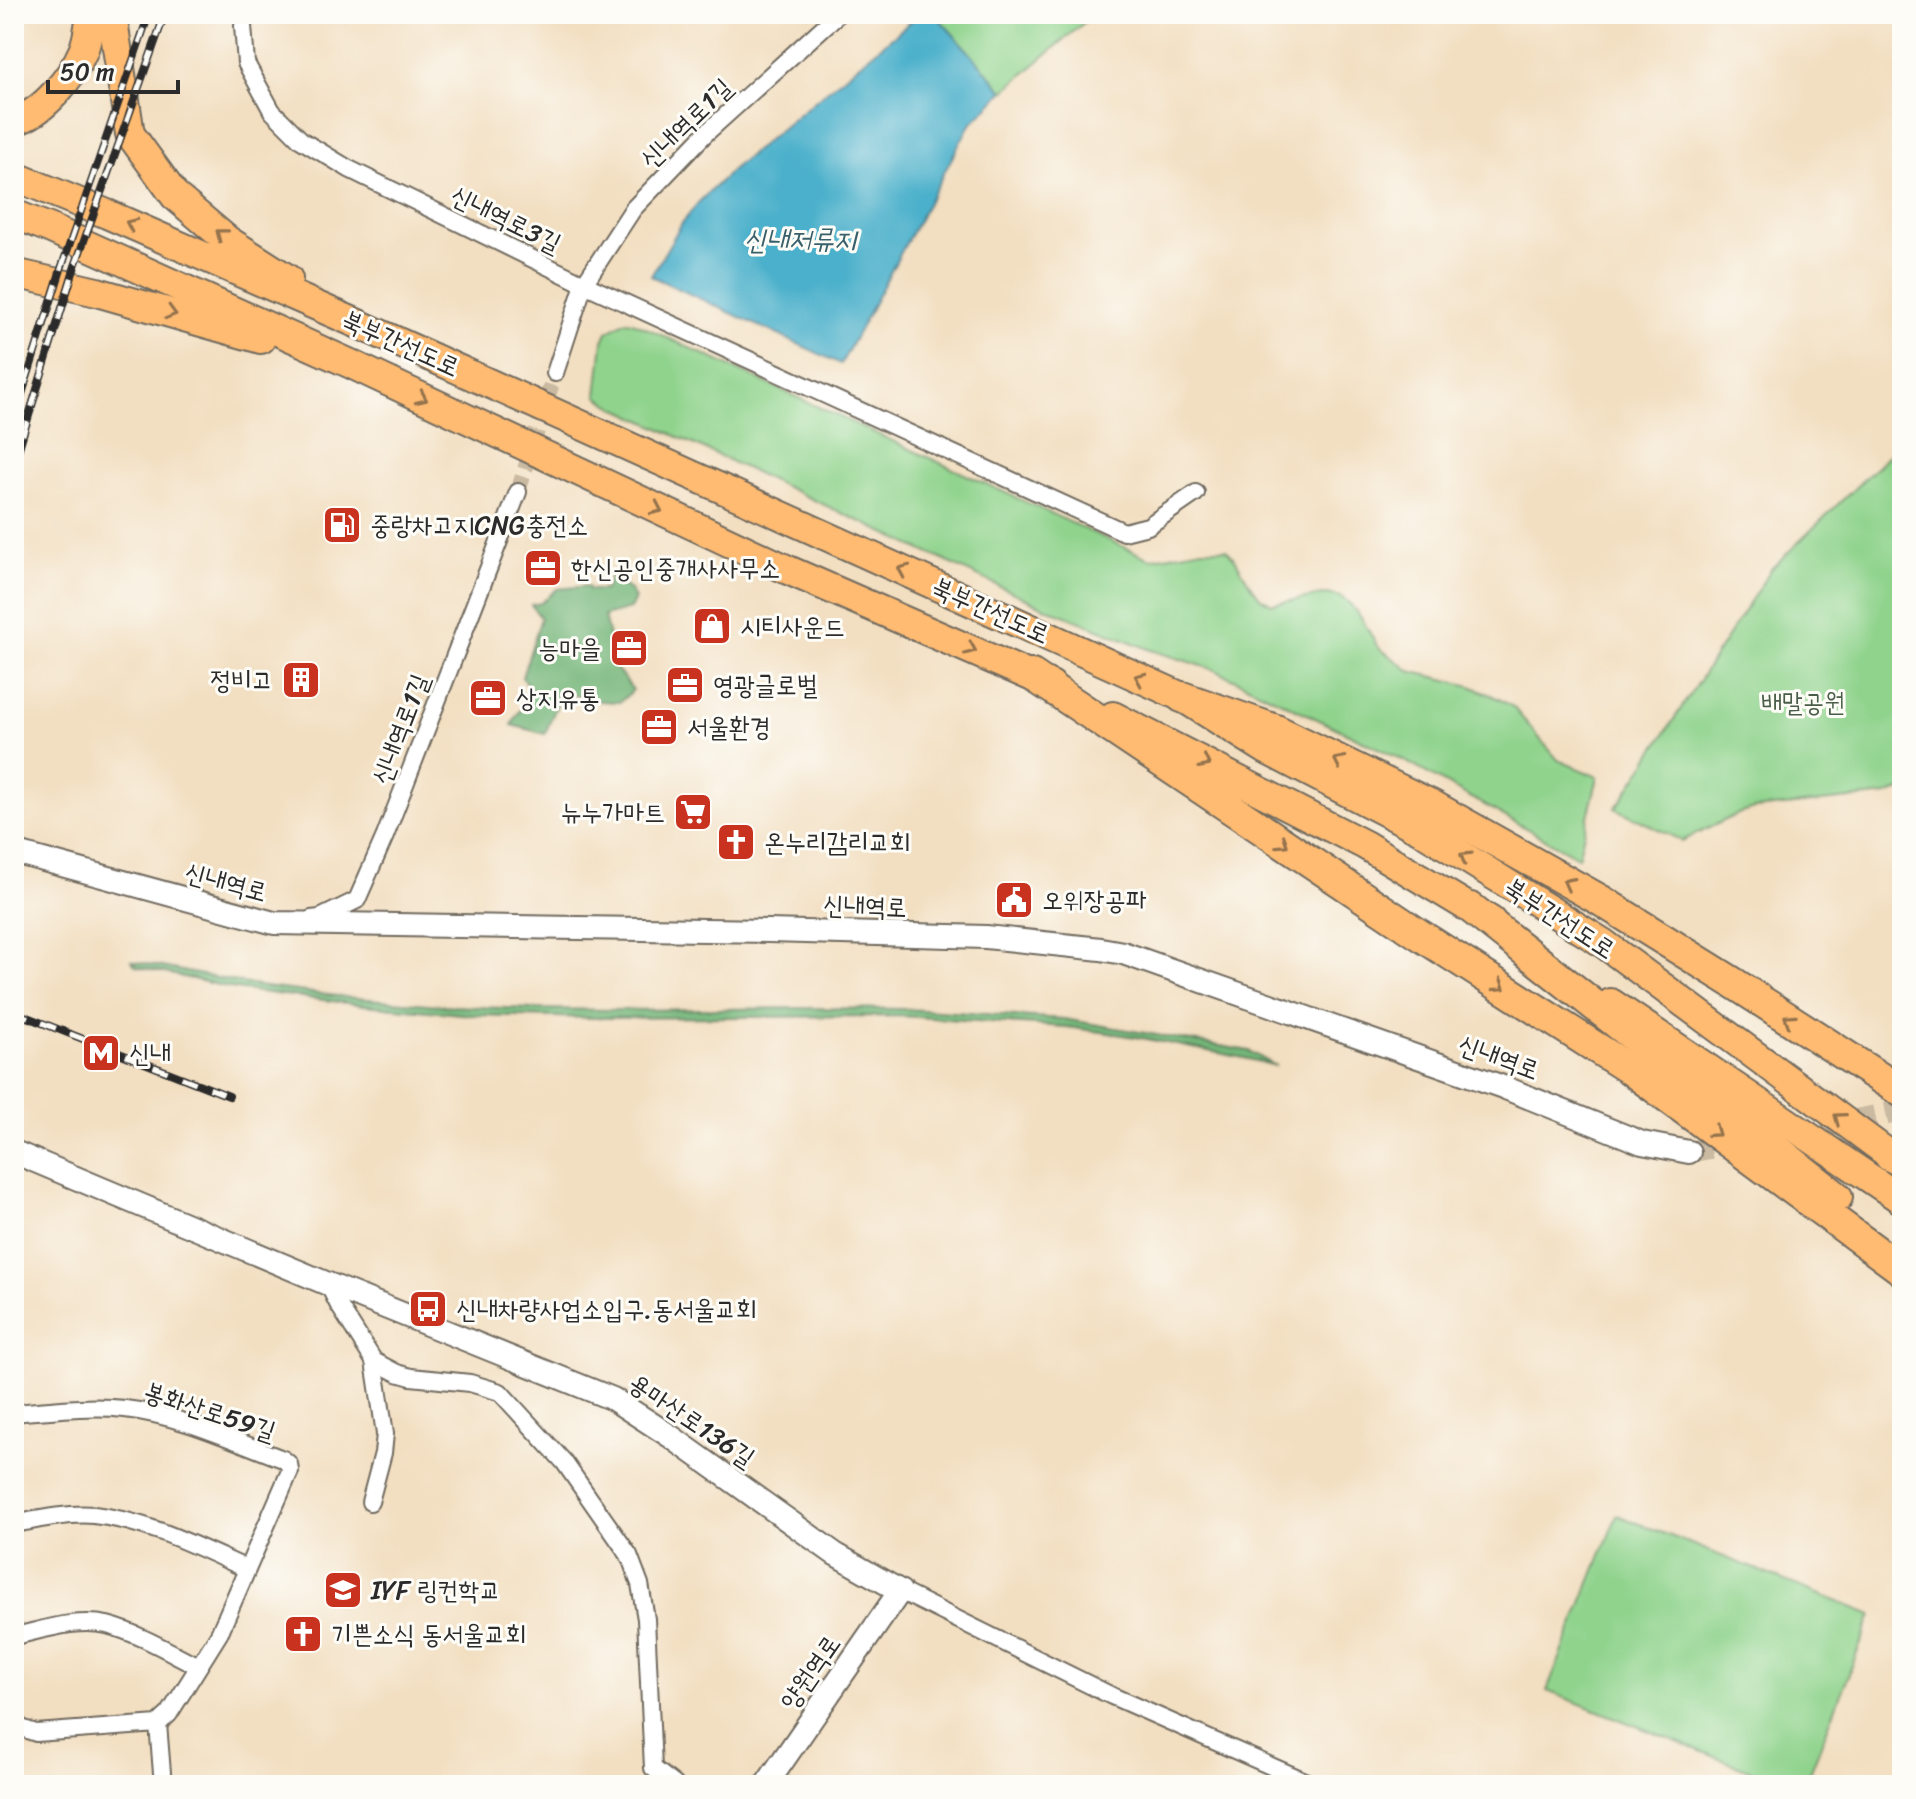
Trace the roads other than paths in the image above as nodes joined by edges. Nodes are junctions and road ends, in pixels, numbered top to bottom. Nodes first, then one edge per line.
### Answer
1 (91, 14) edge
2 (112, 14) edge
3 (245, 14) edge
4 (838, 14) edge
5 (14, 121) edge
6 (14, 176) edge
7 (14, 214) edge
8 (14, 273) edge
9 (584, 284) junction
10 (356, 323) junction
11 (351, 364) junction
12 (555, 373) tunnel mouth
13 (518, 492) tunnel mouth
14 (1196, 493) dead end
15 (1032, 675) junction
16 (1182, 697) junction
17 (14, 852) edge
18 (1471, 908) junction
19 (274, 923) junction
20 (1902, 1092) edge
21 (14, 1152) edge
22 (1689, 1152) tunnel mouth
23 (1898, 1160) edge
24 (1902, 1200) edge
25 (1902, 1247) edge
26 (1902, 1270) edge
27 (328, 1284) junction
28 (374, 1361) junction
29 (14, 1413) edge
30 (370, 1502) dead end
31 (14, 1524) edge
32 (247, 1569) junction
33 (900, 1591) junction
34 (14, 1636) edge
35 (198, 1666) junction
36 (14, 1723) edge
37 (158, 1724) junction
38 (163, 1785) edge
39 (675, 1785) edge
40 (766, 1785) edge
41 (1314, 1785) edge

1 - 5 highway
10 -> 2 highway
3 - 9 street, 신내역로3길
4 - 9 street, 신내역로1길
10 -> 6 highway, 북부간선도로
7 - 11 highway, 북부간선도로
8 -> 11 highway
9 - 12 street, 신내역로1길
9 - 14 street, 신내역로3길
16 -> 10 highway, 북부간선도로
11 -> 15 highway, 북부간선도로
13 - 19 street, 신내역로1길
15 -> 18 highway, 북부간선도로
15 -> 26 highway
20 -> 16 highway
23 -> 16 highway, 북부간선도로
17 - 19 street, 신내역로
18 - 24 highway, 북부간선도로
18 - 25 highway
19 - 22 street, 신내역로
21 - 27 street, 용마산로136길
27 - 28 street
27 - 33 street, 용마산로136길
28 - 30 street
28 - 39 street
29 - 32 street, 봉화산로59길
31 - 32 street
32 - 35 street, 봉화산로59길
33 - 40 street, 양원역로
33 - 41 street, 용마산로136길
34 - 35 street
35 - 37 street, 봉화산로59길
36 - 37 street
37 - 38 street

